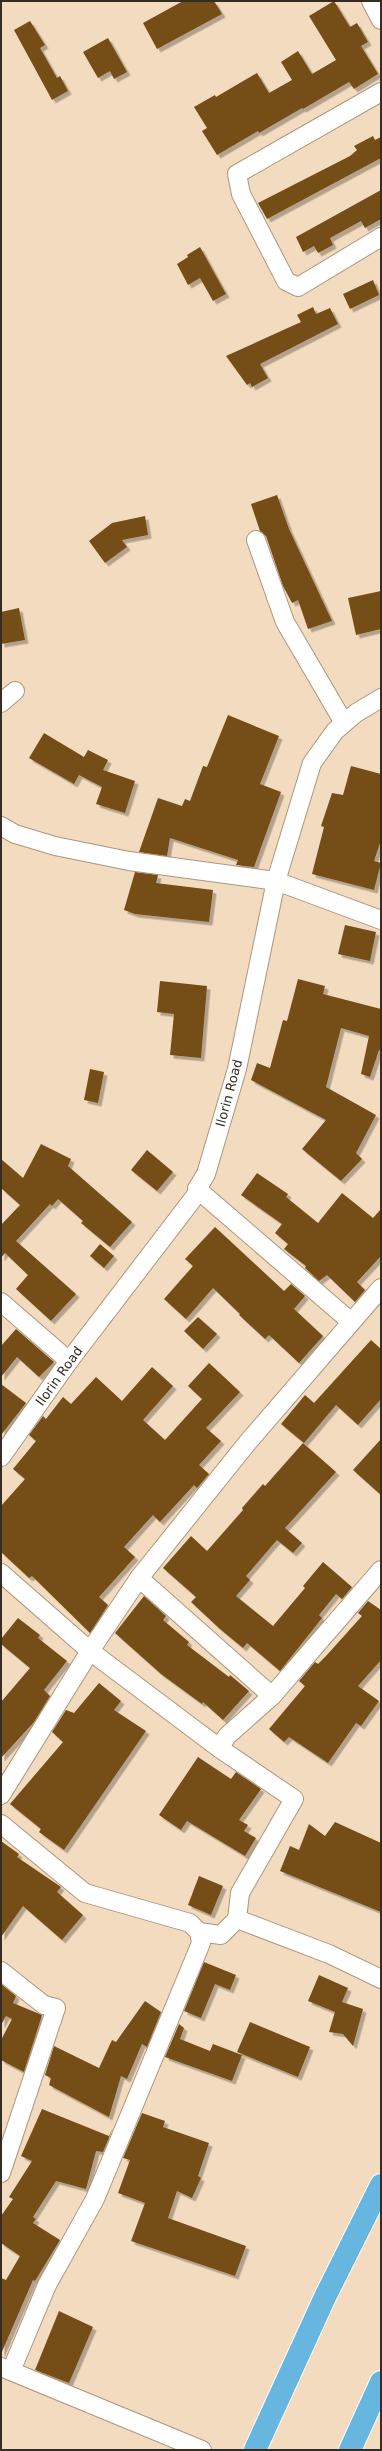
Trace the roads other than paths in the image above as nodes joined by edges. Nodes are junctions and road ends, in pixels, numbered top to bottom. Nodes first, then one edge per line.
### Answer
1 (371, 1) edge
2 (381, 20) edge
3 (381, 92) edge
4 (381, 237) edge
5 (256, 540) dead end
6 (15, 691) dead end
7 (381, 698) edge
8 (1, 703) edge
9 (344, 723) junction
10 (1, 826) edge
11 (276, 881) junction
12 (381, 920) edge
13 (197, 1189) junction
14 (381, 1288) edge
15 (1, 1302) edge
16 (350, 1321) junction
17 (69, 1361) junction
18 (1, 1457) edge
19 (381, 1570) edge
20 (1, 1573) edge
21 (139, 1578) junction
22 (90, 1651) junction
23 (272, 1696) junction
24 (218, 1748) junction
25 (1, 1794) edge
26 (1, 1824) edge
27 (237, 1918) junction
28 (199, 1932) junction
29 (1, 1971) edge
30 (381, 1979) edge
31 (1, 2173) edge
32 (381, 2185) edge
33 (6, 2369) edge
34 (381, 2382) edge
35 (202, 2450) edge
36 (255, 2450) edge
37 (350, 2450) edge

1 - 2 street
3 - 4 street
5 - 9 street
6 - 8 street
7 - 9 street, Ilorin Road
9 - 11 street, Ilorin Road
10 - 11 street
11 - 12 street
11 - 13 street, Ilorin Road
13 - 16 street
13 - 17 street, Ilorin Road
14 - 16 street
15 - 17 street
16 - 21 street
17 - 18 street, Ilorin Road
19 - 23 street
20 - 22 street
21 - 22 street
21 - 23 street
22 - 24 street
22 - 25 street
23 - 24 street
24 - 27 street
26 - 28 street
27 - 28 street
27 - 30 street
28 - 33 street
29 - 31 street
32 - 36 highway
33 - 35 street
34 - 37 highway

